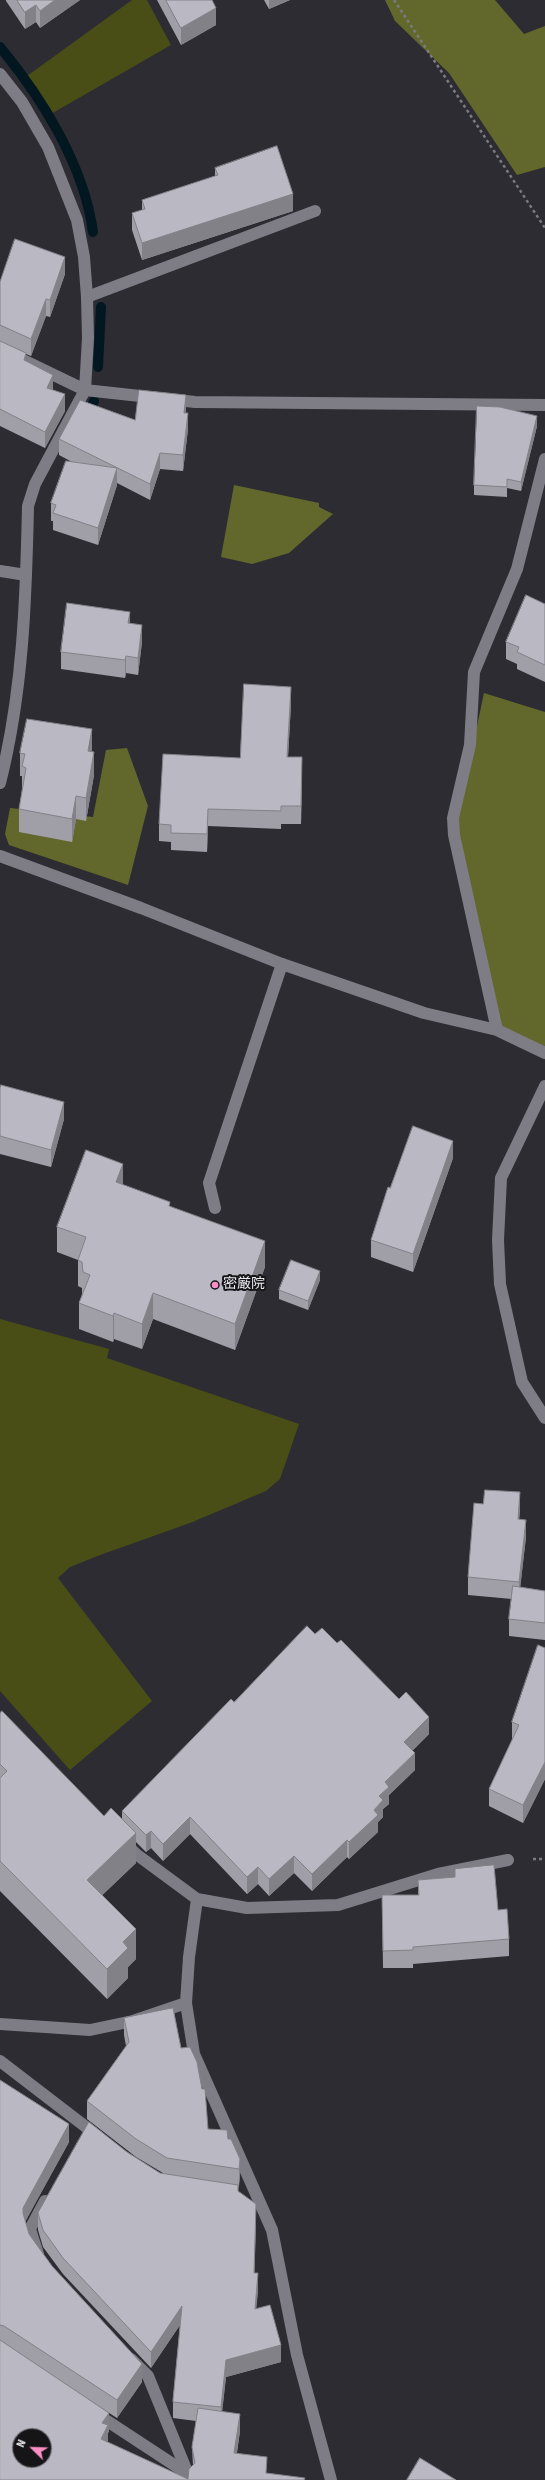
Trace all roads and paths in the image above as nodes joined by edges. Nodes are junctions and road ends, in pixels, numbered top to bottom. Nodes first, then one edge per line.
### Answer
1 (394, 0) edge
2 (0, 74) edge
3 (315, 211) dead end
4 (545, 228) edge
5 (87, 297) junction
6 (0, 349) edge
7 (85, 390) junction
8 (545, 405) edge
9 (545, 459) edge
10 (0, 571) edge
11 (26, 575) junction
12 (0, 783) edge
13 (0, 856) edge
14 (282, 964) junction
15 (497, 1030) junction
16 (545, 1053) edge
17 (545, 1086) edge
18 (215, 1208) dead end
19 (545, 1418) edge
20 (114, 1831) edge
21 (508, 1860) dead end
22 (196, 1900) junction
23 (186, 2003) junction
24 (0, 2024) edge
25 (0, 2061) edge
26 (86, 2128) junction
27 (79, 2141) edge
28 (109, 2145) edge
29 (52, 2188) edge
30 (243, 2195) edge
31 (259, 2197) junction
32 (44, 2262) edge
33 (122, 2350) edge
34 (84, 2406) edge
35 (188, 2477) edge
36 (331, 2480) edge

1 - 4 path
2 - 5 street
3 - 5 street
5 - 7 street
6 - 7 street
7 - 8 street
7 - 11 street
9 - 15 street
10 - 11 street
11 - 12 street
13 - 14 street
14 - 15 street
14 - 18 street
15 - 16 street
17 - 19 street
20 - 22 street
21 - 22 street
22 - 23 street
23 - 24 street
23 - 31 street
25 - 26 street
26 - 27 street
26 - 28 street
29 - 32 street
30 - 31 street
31 - 36 street
33 - 35 street
34 - 35 street

